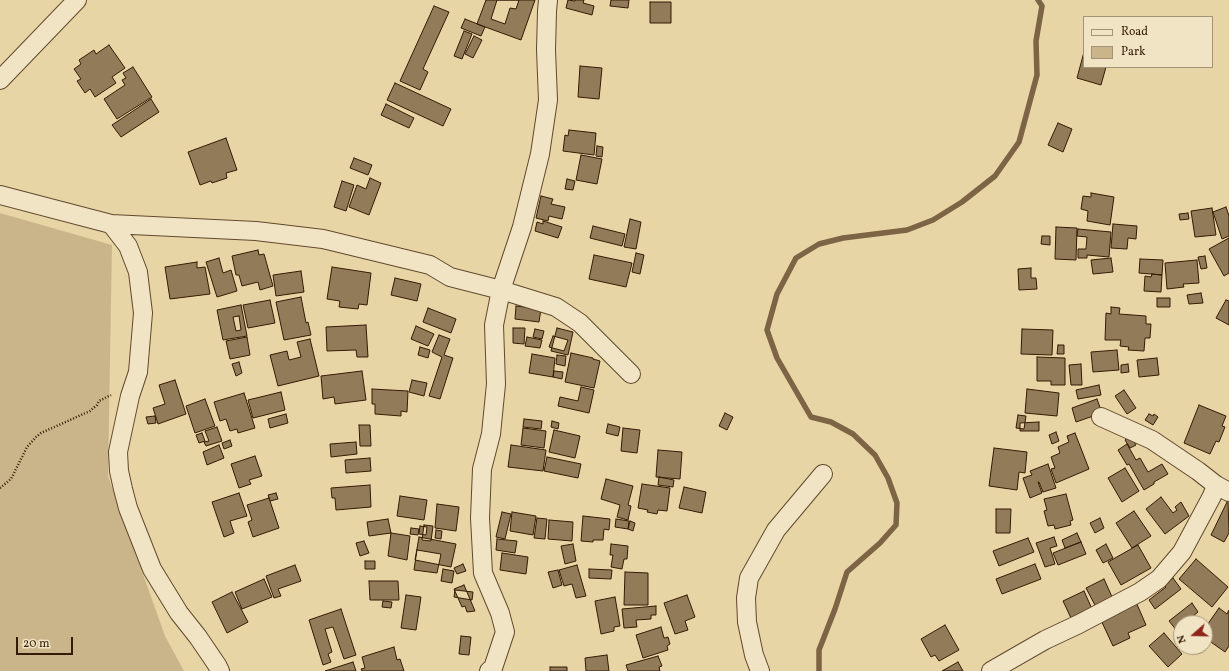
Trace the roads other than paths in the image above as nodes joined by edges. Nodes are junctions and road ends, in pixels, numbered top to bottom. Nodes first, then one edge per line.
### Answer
1 (77, 0) edge
2 (548, 0) edge
3 (0, 80) edge
4 (0, 195) edge
5 (111, 224) junction
6 (501, 290) junction
7 (631, 374) dead end
8 (1101, 416) dead end
9 (823, 474) dead end
10 (1222, 488) edge
11 (220, 671) edge
12 (489, 671) edge
13 (760, 671) edge
14 (991, 671) edge

1 - 3 street
2 - 6 street
4 - 5 street
5 - 6 street
5 - 11 street
6 - 7 street
6 - 12 street
8 - 10 street
9 - 13 street
10 - 14 street

